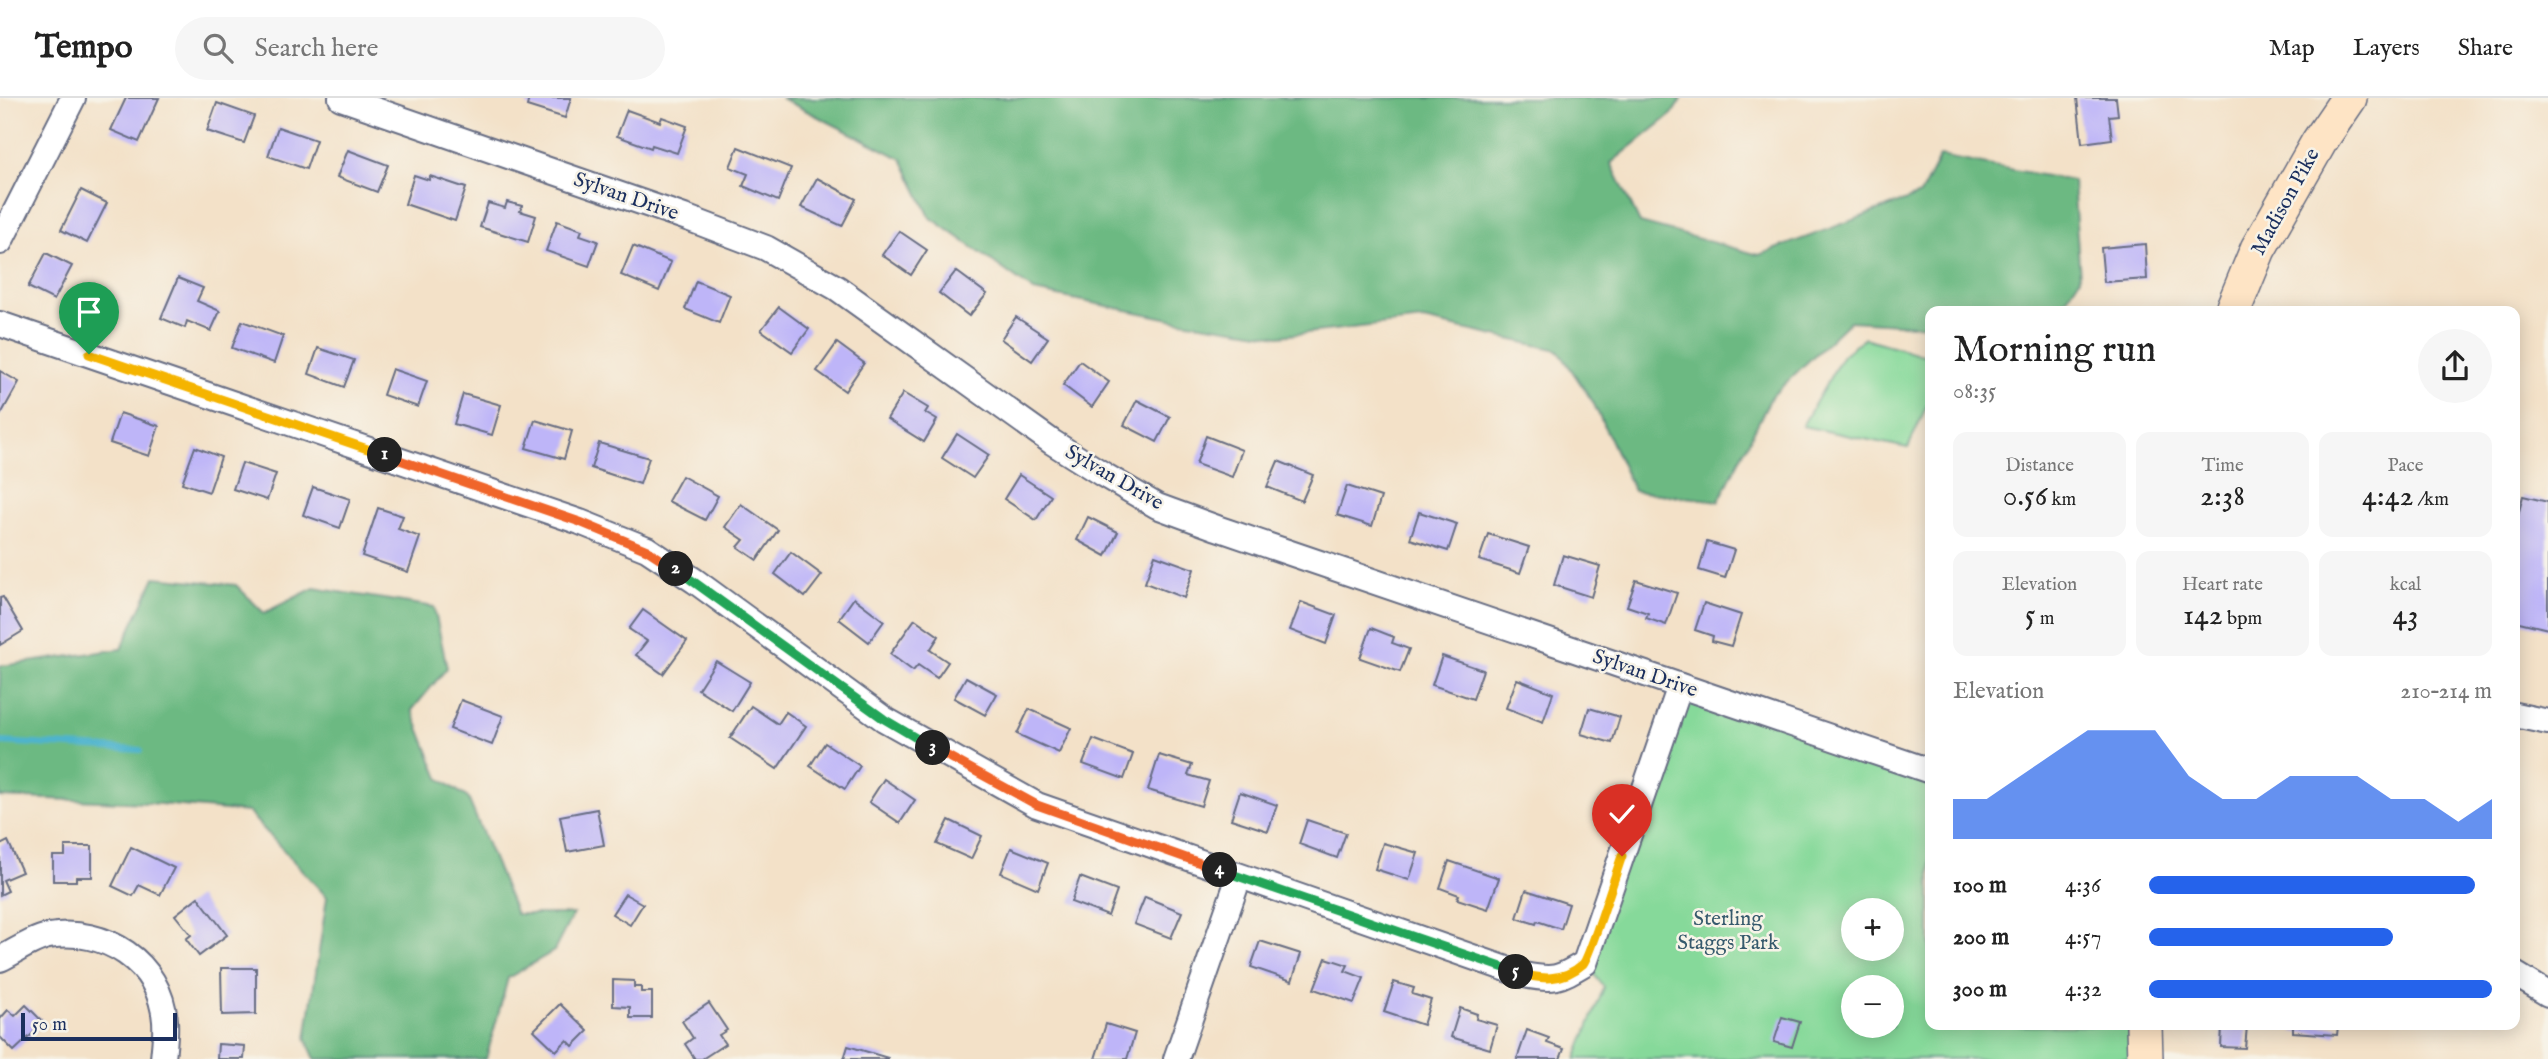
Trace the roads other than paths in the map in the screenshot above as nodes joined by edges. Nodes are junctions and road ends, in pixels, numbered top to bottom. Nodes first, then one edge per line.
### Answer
1 (73, 98) edge
2 (341, 98) edge
3 (2349, 98) edge
4 (0, 243) edge
5 (2234, 306) edge
6 (0, 324) edge
7 (1680, 686) junction
8 (2520, 716) edge
9 (2548, 722) edge
10 (1925, 769) edge
11 (1239, 877) junction
12 (0, 960) edge
13 (2520, 977) edge
14 (2548, 994) edge
15 (2144, 1030) edge
16 (163, 1059) edge
17 (1176, 1059) edge
18 (2146, 1059) edge

1 - 4 street
2 - 7 street, Sylvan Drive
3 - 5 main road, Madison Pike
6 - 11 street
7 - 10 street, Sylvan Drive
7 - 11 street
8 - 9 street
11 - 17 street
12 - 16 street
13 - 14 street
15 - 18 main road

